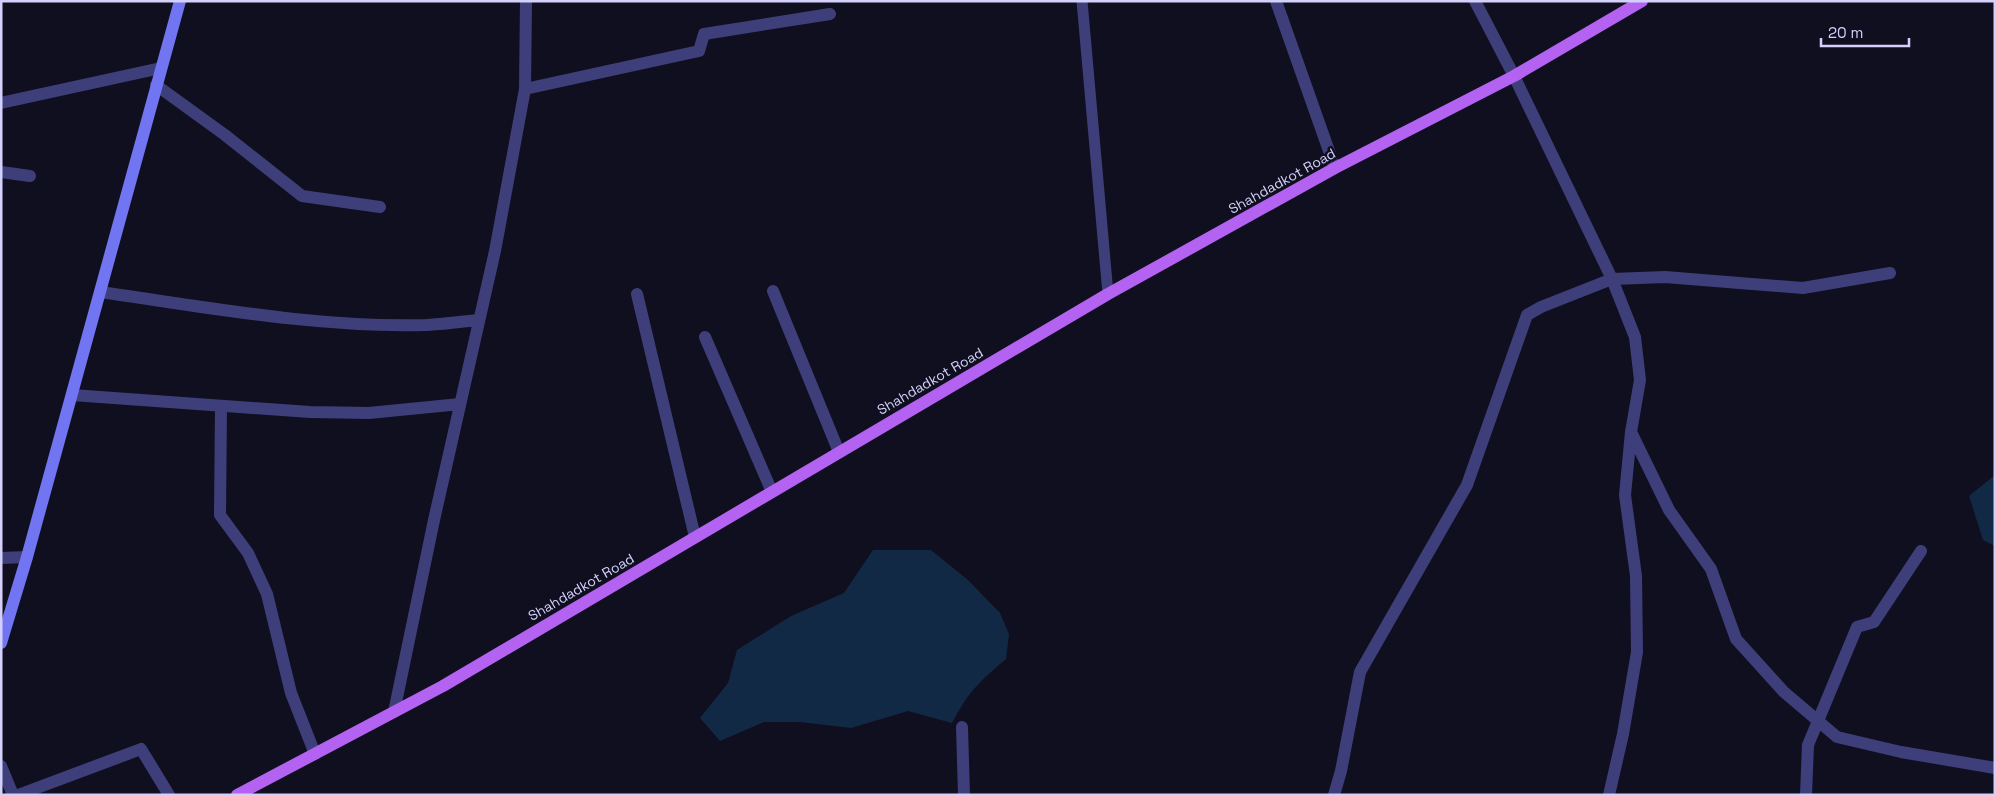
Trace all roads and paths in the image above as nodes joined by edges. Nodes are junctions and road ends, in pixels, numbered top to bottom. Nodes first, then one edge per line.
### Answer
1 (180, 1) edge
2 (526, 1) edge
3 (1082, 1) edge
4 (1276, 1) edge
5 (1474, 1) edge
6 (1642, 1) edge
7 (830, 14) dead end
8 (162, 68) junction
9 (1514, 76) junction
10 (156, 85) junction
11 (525, 89) junction
12 (1, 103) edge
13 (1335, 168) junction
14 (1, 172) edge
15 (30, 176) dead end
16 (380, 207) dead end
17 (1890, 273) dead end
18 (1612, 279) junction
19 (774, 291) dead end
20 (100, 292) junction
21 (637, 294) dead end
22 (1108, 294) junction
23 (479, 320) junction
24 (705, 337) dead end
25 (72, 396) junction
26 (460, 404) junction
27 (221, 407) junction
28 (1631, 432) junction
29 (839, 452) junction
30 (772, 492) junction
31 (695, 537) junction
32 (1921, 551) dead end
33 (27, 557) junction
34 (1, 558) edge
35 (1, 643) edge
36 (394, 712) junction
37 (1817, 720) junction
38 (962, 728) dead end
39 (315, 754) junction
40 (1, 766) edge
41 (1995, 768) edge
42 (13, 795) edge
43 (18, 795) edge
44 (169, 795) edge
45 (238, 795) edge
46 (964, 795) edge
47 (1334, 795) edge
48 (1609, 795) edge
49 (1806, 795) edge

1 - 8 main road
2 - 11 street
3 - 22 lane
4 - 13 street
5 - 9 street
6 - 9 main road, Shahdadkot Road
7 - 11 street
8 - 10 main road
8 - 12 street
9 - 13 main road, Shahdadkot Road
9 - 18 street
10 - 16 street
10 - 20 main road
11 - 23 street
13 - 22 main road, Shahdadkot Road
14 - 15 street
17 - 18 street
18 - 28 street
18 - 47 street
19 - 29 street
20 - 23 street
20 - 25 main road
21 - 31 street
22 - 29 main road, Shahdadkot Road
23 - 26 street
24 - 30 street
25 - 27 street
25 - 33 main road
26 - 27 street
26 - 36 street
27 - 39 street
28 - 37 street
28 - 48 street
29 - 30 main road, Shahdadkot Road
30 - 31 main road, Shahdadkot Road
31 - 36 main road, Shahdadkot Road
32 - 37 street
33 - 34 street
33 - 35 main road
36 - 39 main road, Shahdadkot Road
37 - 41 street
37 - 49 street
38 - 46 street
39 - 45 main road, Shahdadkot Road
40 - 42 street
43 - 44 street

